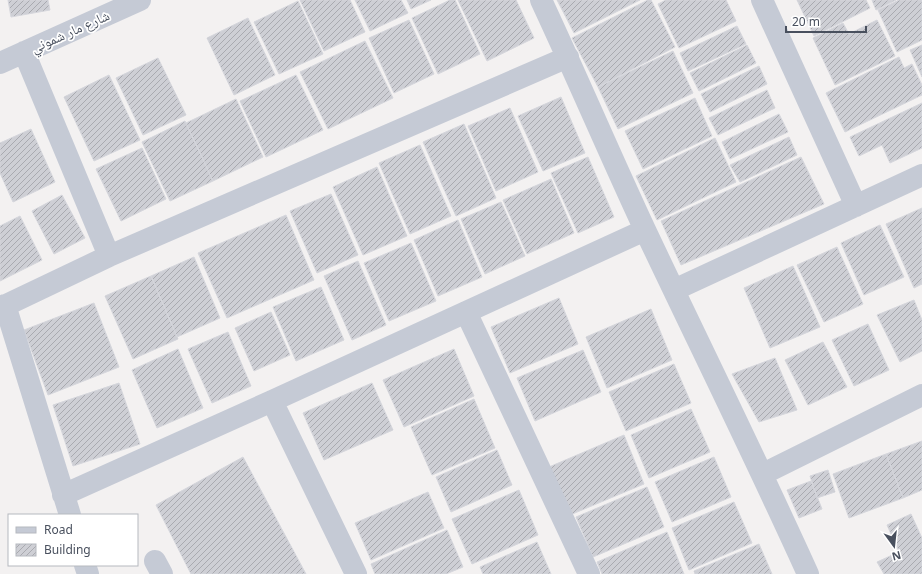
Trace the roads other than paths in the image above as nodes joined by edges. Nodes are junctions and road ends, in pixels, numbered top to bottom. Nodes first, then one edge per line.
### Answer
1 (140, 0) edge
2 (541, 0) edge
3 (762, 0) edge
4 (103, 8) edge
5 (24, 52) junction
6 (568, 57) junction
7 (0, 63) edge
8 (922, 175) edge
9 (856, 206) junction
10 (645, 230) junction
11 (109, 256) junction
12 (674, 290) junction
13 (3, 306) edge
14 (466, 312) junction
15 (922, 395) edge
16 (272, 401) junction
17 (763, 474) junction
18 (66, 505) edge
19 (356, 574) edge
20 (589, 574) edge
21 (808, 574) edge

1 - 4 street, شارع مار شموني
2 - 6 street
3 - 9 street
4 - 5 street, شارع مار شموني
5 - 7 street, شارع مار شموني
5 - 11 street
6 - 10 street
6 - 11 street
8 - 9 street
9 - 12 street
10 - 12 street
10 - 14 street
11 - 13 street
12 - 17 street
13 - 18 street
14 - 16 street
14 - 20 street
15 - 17 street
16 - 18 street
16 - 19 street
17 - 21 street

